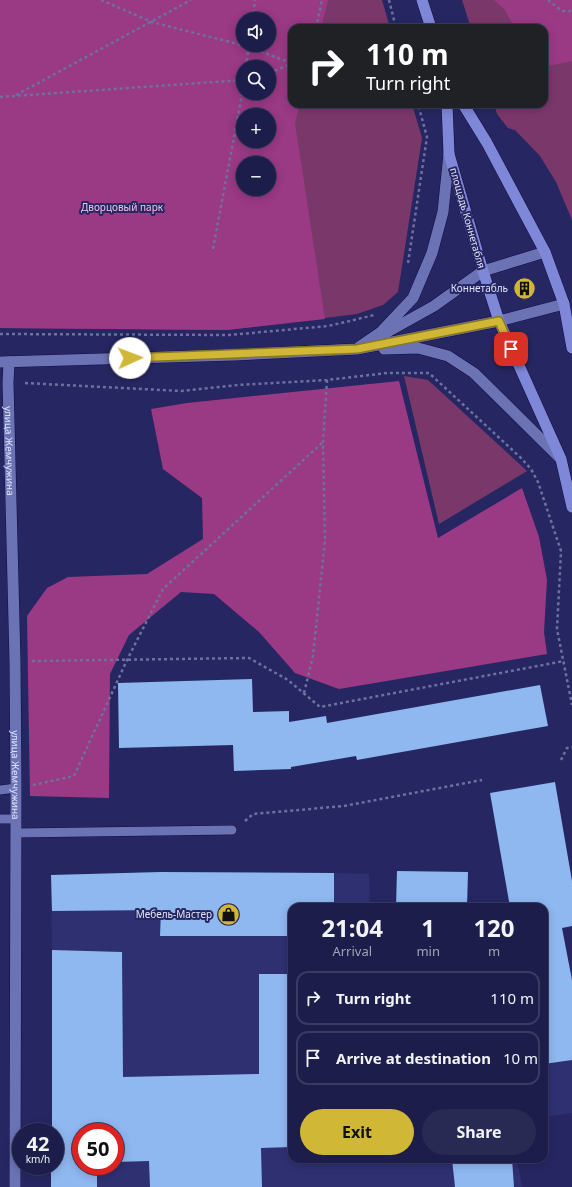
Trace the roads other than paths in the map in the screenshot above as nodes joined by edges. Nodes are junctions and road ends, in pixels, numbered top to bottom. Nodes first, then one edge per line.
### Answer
1 (422, 0) edge
2 (430, 24) edge
3 (446, 108) edge
4 (466, 108) edge
5 (449, 154) junction
6 (545, 252) junction
7 (483, 272) junction
8 (564, 304) junction
9 (499, 321) junction
10 (572, 348) edge
11 (357, 349) junction
12 (5, 362) edge
13 (561, 459) junction
14 (572, 507) edge
15 (16, 788) junction
16 (0, 790) edge
17 (0, 819) edge
18 (16, 819) junction
19 (232, 830) road end
20 (16, 833) junction
21 (15, 1187) edge

1 - 2 main road
3 - 5 main road, площадь Коннетабля
4 - 6 main road
5 - 7 main road, площадь Коннетабля
5 - 11 main road
6 - 7 main road
6 - 8 main road
7 - 9 main road, площадь Коннетабля
7 - 11 main road
8 - 9 main road
8 - 10 main road
9 - 11 main road
9 - 13 main road, площадь Коннетабля
11 - 12 main road
11 - 13 main road
12 - 15 main road, улица Жемчужина
13 - 14 main road, площадь Коннетабля
15 - 16 lane
15 - 18 main road, улица Жемчужина
17 - 18 lane
18 - 20 main road, улица Жемчужина
19 - 20 lane
20 - 21 main road, улица Жемчужина

